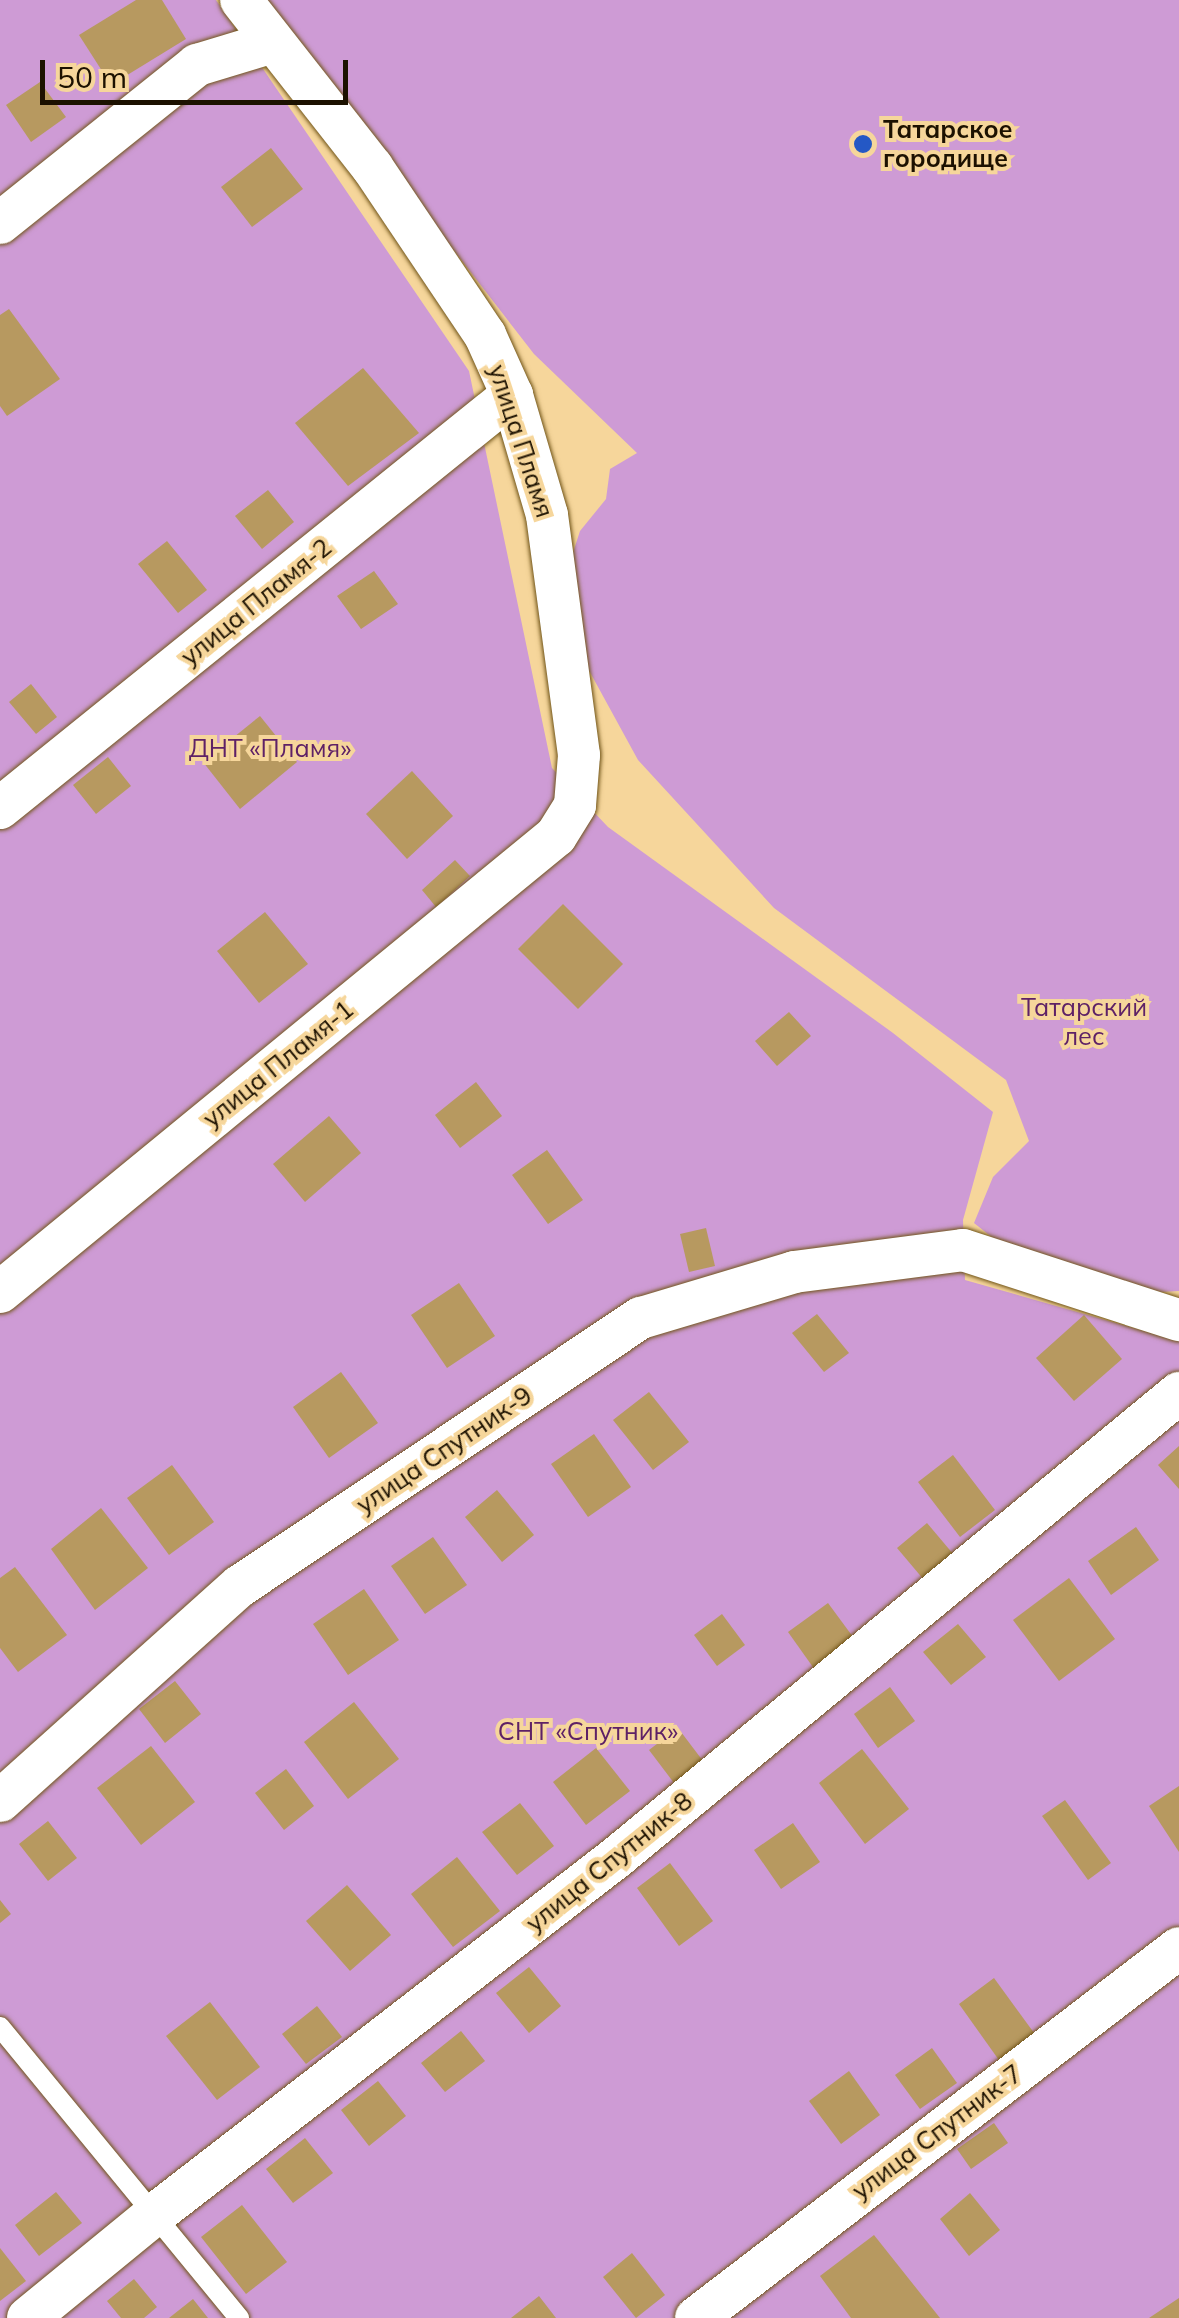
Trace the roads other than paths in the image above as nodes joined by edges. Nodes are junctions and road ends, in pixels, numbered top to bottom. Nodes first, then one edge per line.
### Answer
1 (241, 0) edge
2 (270, 43) junction
3 (0, 223) edge
4 (512, 395) junction
5 (0, 808) edge
6 (556, 836) joint
7 (0, 1292) edge
8 (1179, 1320) edge
9 (1179, 1393) edge
10 (0, 1801) edge
11 (1179, 1948) edge
12 (0, 2027) edge
13 (154, 2215) junction
14 (28, 2318) edge
15 (238, 2318) edge
16 (696, 2318) edge

1 - 2 street, улица Пламя
2 - 3 street
2 - 4 street, улица Пламя
4 - 5 street, улица Пламя-2
4 - 6 street, улица Пламя
6 - 7 street, улица Пламя-1
8 - 10 street, улица Спутник-9
9 - 13 street, улица Спутник-8
11 - 16 street, улица Спутник-7
12 - 13 lane
13 - 14 street, улица Спутник-8
13 - 15 lane

